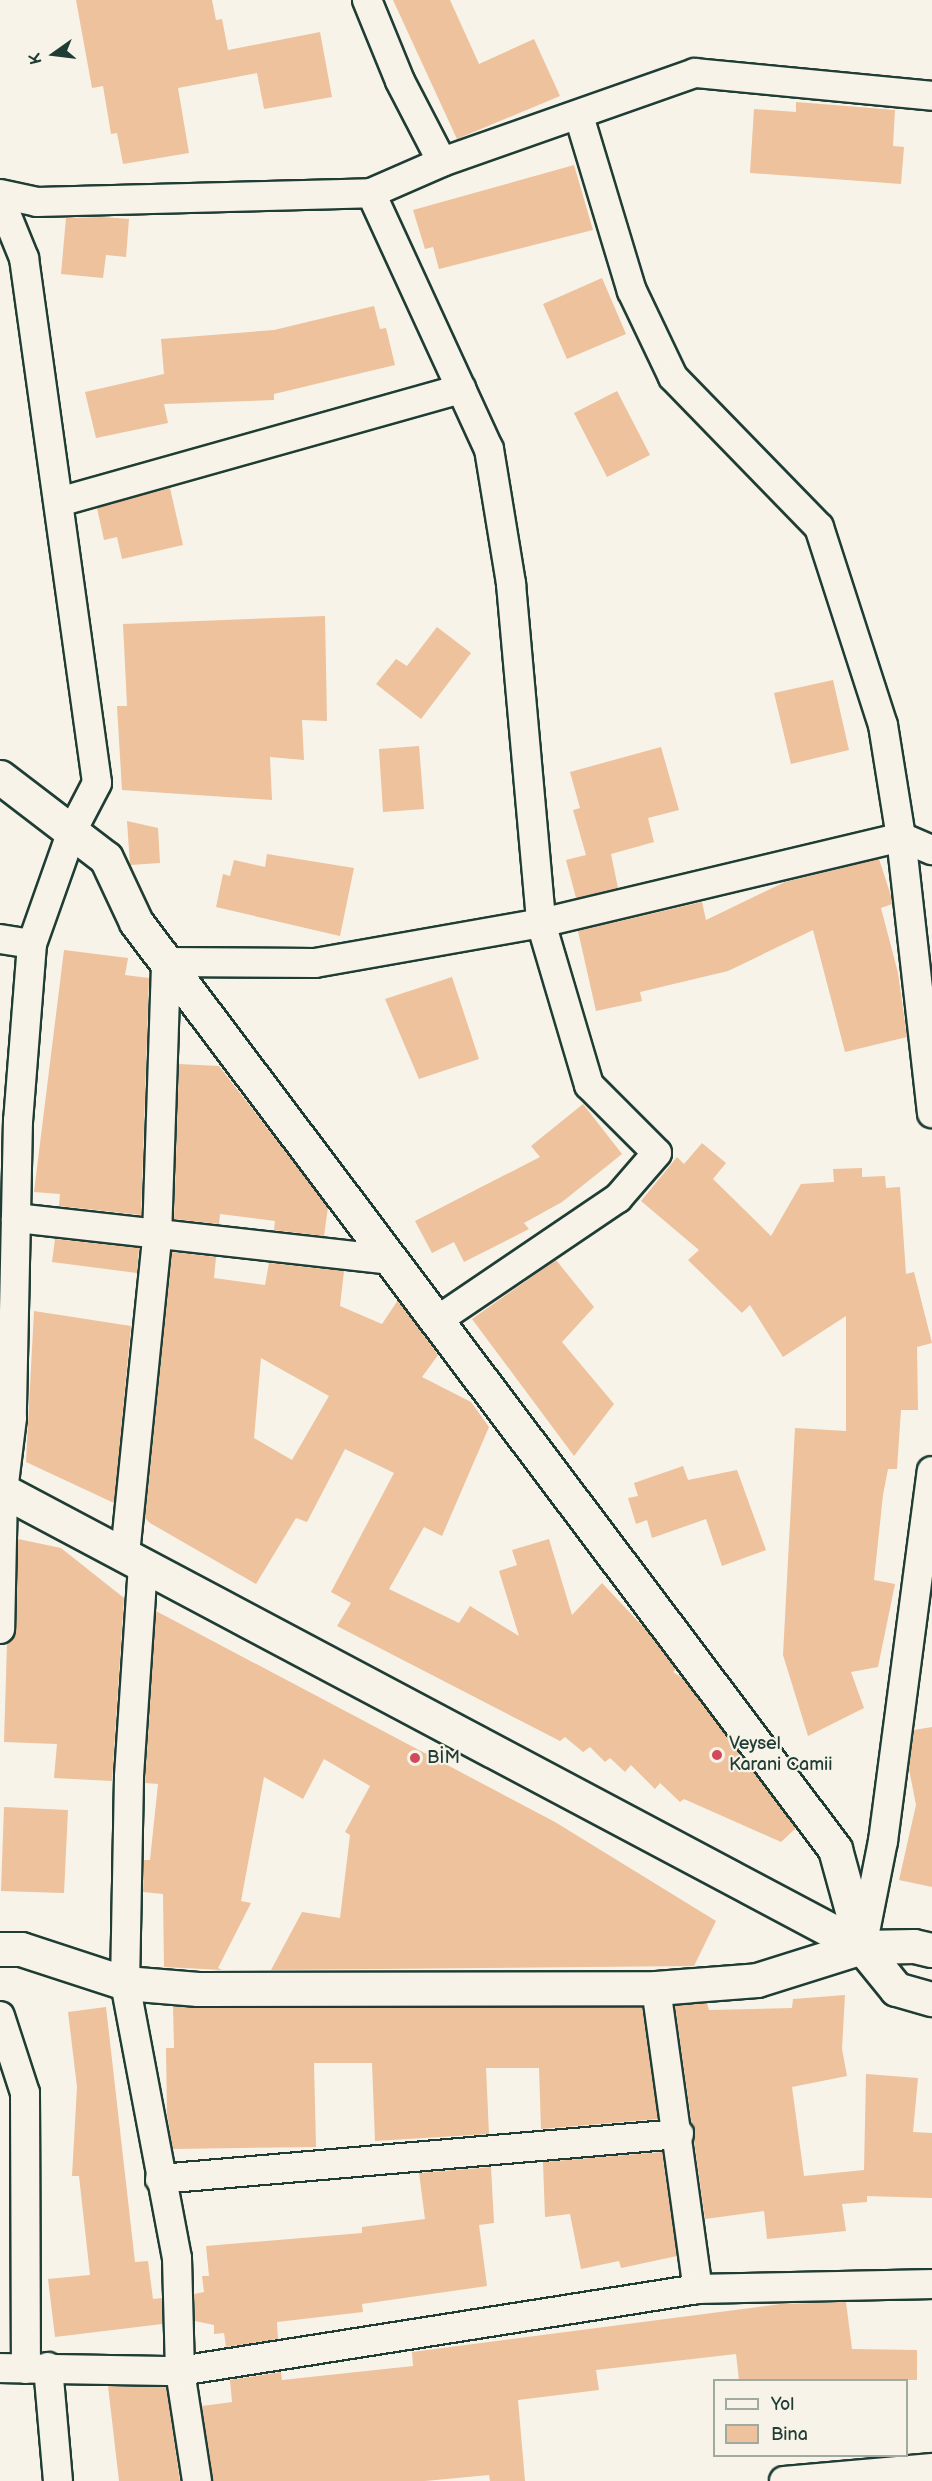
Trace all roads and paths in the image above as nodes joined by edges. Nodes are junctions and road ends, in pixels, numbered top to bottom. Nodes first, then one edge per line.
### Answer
1 (367, 0) edge
2 (932, 96) edge
3 (579, 116) junction
4 (442, 162) junction
5 (371, 193) junction
6 (0, 194) edge
7 (0, 199) edge
8 (461, 389) junction
9 (59, 502) junction
10 (0, 777) edge
11 (72, 831) junction
12 (901, 837) junction
13 (932, 850) edge
14 (541, 922) junction
15 (0, 939) edge
16 (32, 944) junction
17 (166, 962) junction
18 (932, 1113) edge
19 (16, 1218) junction
20 (157, 1236) junction
21 (392, 1260) junction
22 (438, 1320) junction
23 (932, 1471) edge
24 (2, 1490) edge
25 (134, 1559) junction
26 (923, 1592) edge
27 (0, 1629) edge
28 (862, 1947) junction
29 (0, 1949) edge
30 (932, 1950) edge
31 (125, 1983) junction
32 (656, 1988) junction
33 (932, 1999) edge
34 (0, 2016) edge
35 (679, 2134) junction
36 (160, 2179) junction
37 (932, 2284) edge
38 (698, 2289) junction
39 (25, 2368) edge
40 (180, 2371) junction
41 (932, 2468) edge
42 (58, 2481) edge
43 (197, 2481) edge
44 (784, 2481) edge

1 - 4 street
2 - 3 street
3 - 4 street
3 - 12 street
4 - 5 street
5 - 6 street
5 - 8 street
7 - 9 street
8 - 9 street
8 - 14 street
9 - 11 street
10 - 11 street
11 - 16 street
11 - 17 street
12 - 13 street
12 - 14 street
12 - 18 street
14 - 17 street
14 - 22 street
15 - 16 street
16 - 19 street
17 - 20 street
17 - 21 street
19 - 20 street
19 - 24 street
20 - 21 street
20 - 25 street
21 - 22 street
22 - 28 street
23 - 26 street
24 - 25 street
24 - 27 street
25 - 28 street
25 - 31 street
26 - 28 street
28 - 30 street
28 - 32 street
28 - 33 street
29 - 31 street
31 - 32 street
31 - 36 street
32 - 35 street
34 - 39 street
35 - 36 street
35 - 38 street
36 - 40 street
37 - 38 street
38 - 40 street
39 - 40 street
39 - 42 street
40 - 43 street
41 - 44 street

